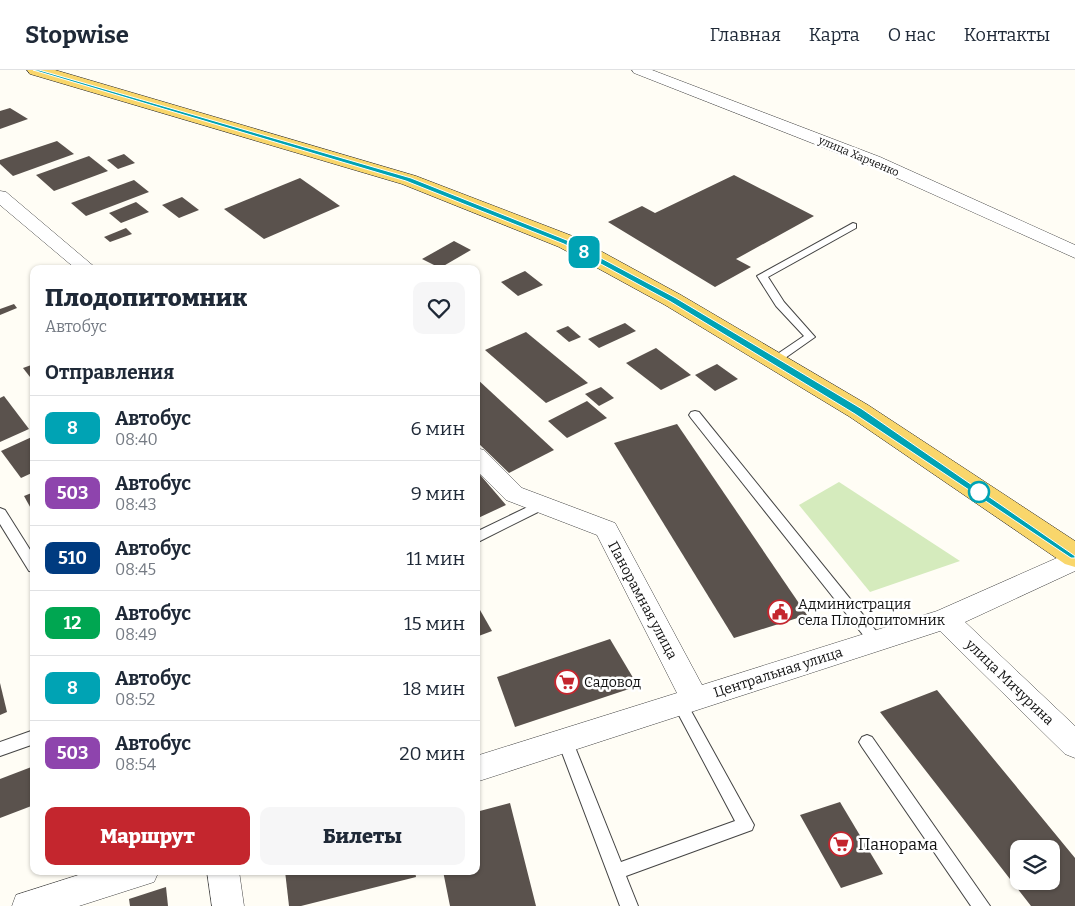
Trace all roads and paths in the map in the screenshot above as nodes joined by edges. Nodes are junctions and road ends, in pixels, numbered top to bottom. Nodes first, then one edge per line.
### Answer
1 (36, 70) edge
2 (640, 70) edge
3 (0, 196) edge
4 (853, 226) dead end
5 (1075, 252) edge
6 (83, 265) edge
7 (774, 361) junction
8 (695, 415) dead end
9 (480, 460) edge
10 (542, 505) junction
11 (0, 513) edge
12 (480, 536) edge
13 (1075, 556) edge
14 (1075, 560) edge
15 (30, 561) edge
16 (945, 619) junction
17 (876, 641) junction
18 (687, 701) junction
19 (30, 738) edge
20 (566, 742) junction
21 (867, 742) dead end
22 (1075, 745) edge
23 (0, 749) edge
24 (480, 768) edge
25 (616, 872) junction
26 (130, 875) edge
27 (224, 875) edge
28 (28, 906) edge
29 (228, 906) edge
30 (630, 906) edge
31 (981, 906) edge

1 - 7 main road
2 - 5 street, улица Харченко
3 - 6 street
4 - 7 lane
7 - 13 main road
8 - 17 lane
9 - 10 street, Панорамная улица
10 - 12 lane
10 - 18 street, Панорамная улица
11 - 15 lane
14 - 16 street, Центральная улица
16 - 17 street, Центральная улица
16 - 22 street, улица Мичурина
17 - 18 street, Центральная улица
18 - 20 street, Центральная улица
18 - 25 lane
19 - 23 lane
20 - 24 street, Центральная улица
20 - 25 lane
21 - 31 lane
25 - 30 lane
26 - 28 street
27 - 29 street

